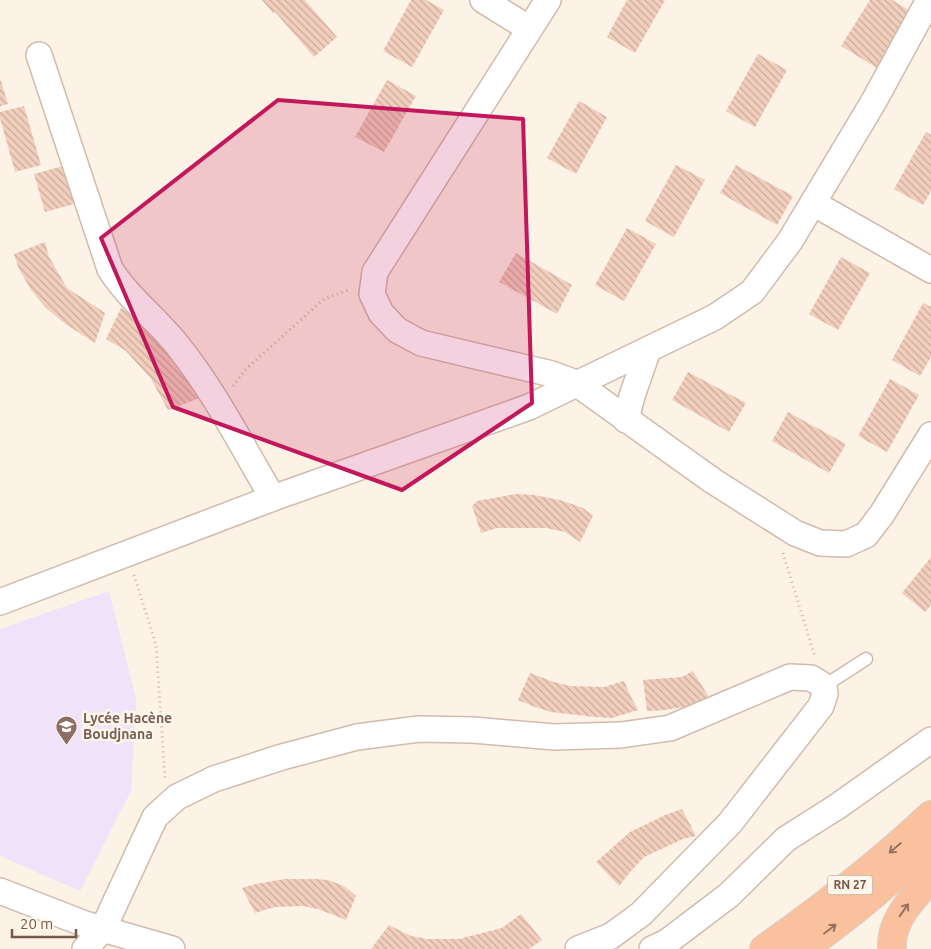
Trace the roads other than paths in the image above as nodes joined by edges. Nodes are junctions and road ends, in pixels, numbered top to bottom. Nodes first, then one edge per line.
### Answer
1 (483, 0) edge
2 (548, 0) edge
3 (929, 0) edge
4 (528, 28) junction
5 (39, 55) dead end
6 (813, 203) junction
7 (931, 270) edge
8 (648, 350) junction
9 (576, 383) junction
10 (626, 420) junction
11 (931, 435) edge
12 (274, 498) junction
13 (0, 602) edge
14 (866, 659) dead end
15 (824, 686) junction
16 (931, 740) edge
17 (931, 815) edge
18 (931, 846) edge
19 (931, 878) edge
20 (0, 891) edge
21 (103, 929) junction
22 (85, 949) edge
23 (172, 949) edge
24 (578, 949) edge
25 (652, 949) edge
26 (764, 949) edge
27 (804, 949) edge
28 (892, 949) edge

1 - 4 street
2 - 4 street
3 - 6 street
4 - 9 street
5 - 12 street
6 - 7 street
6 - 8 street
8 - 9 street
8 - 10 street
9 - 10 street
9 - 12 street
10 - 11 street
12 - 13 street
14 - 15 lane
15 - 21 street
15 - 24 street
16 - 25 street
17 -> 26 highway, RN 27
27 -> 18 highway, RN 27
28 -> 19 highway
20 - 21 street
21 - 22 street
21 - 23 street

